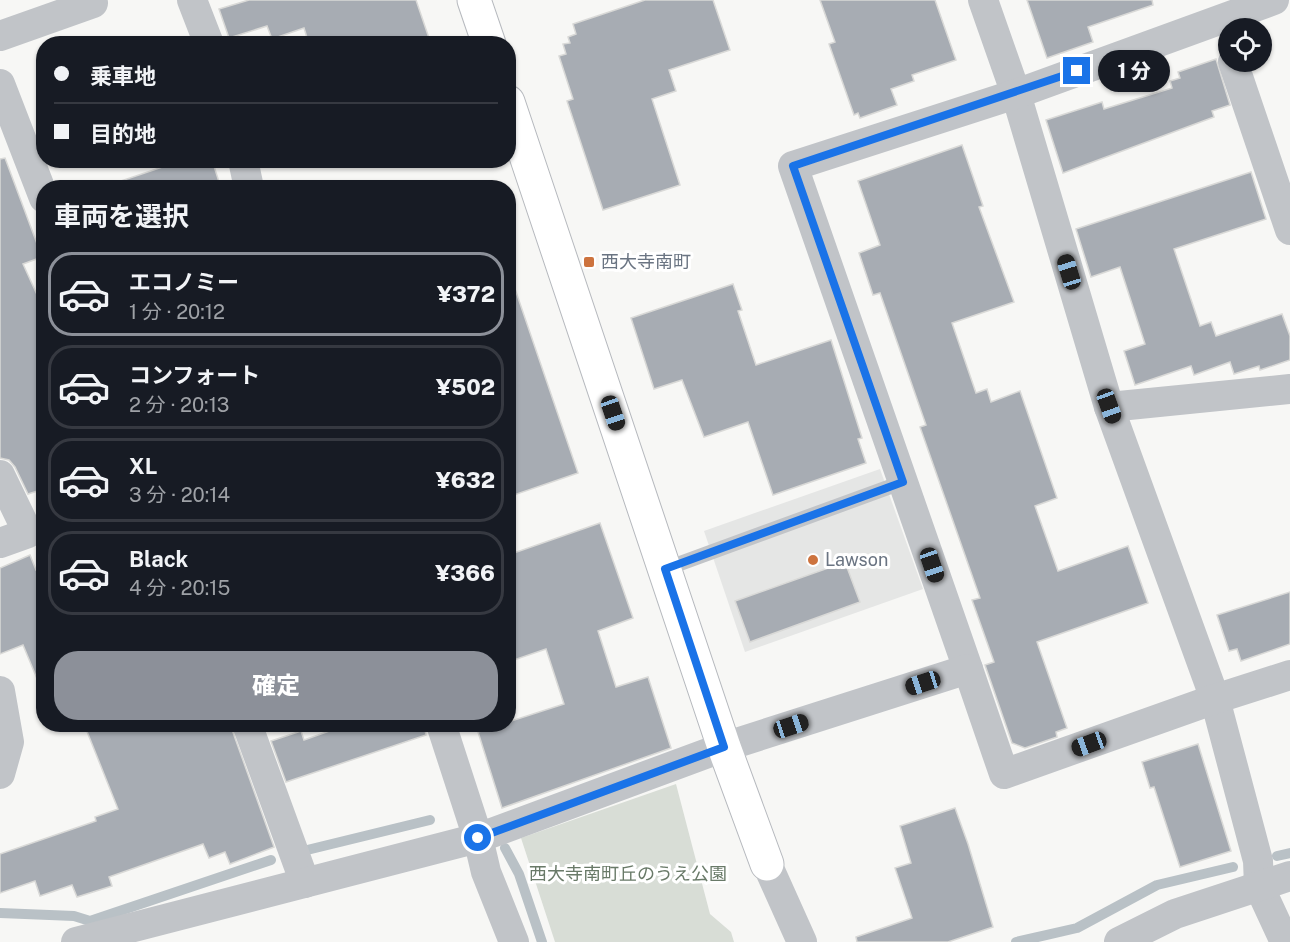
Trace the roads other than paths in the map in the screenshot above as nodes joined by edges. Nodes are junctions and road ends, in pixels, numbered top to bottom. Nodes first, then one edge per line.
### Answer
1 (192, 0) edge
2 (983, 0) edge
3 (1274, 0) edge
4 (482, 2) edge
5 (93, 3) dead end
6 (1222, 18) edge
7 (1218, 19) edge
8 (0, 36) edge
9 (206, 36) edge
10 (488, 36) edge
11 (1236, 72) edge
12 (0, 84) edge
13 (1016, 93) junction
14 (516, 126) edge
15 (37, 180) edge
16 (1290, 230) edge
17 (1290, 389) edge
18 (1109, 406) junction
19 (0, 475) edge
20 (903, 482) junction
21 (0, 543) edge
22 (665, 569) junction
23 (968, 669) junction
24 (1290, 675) edge
25 (0, 691) edge
26 (1215, 699) junction
27 (250, 732) edge
28 (444, 732) edge
29 (724, 747) junction
30 (0, 774) edge
31 (478, 838) junction
32 (767, 864) junction
33 (1290, 876) edge
34 (305, 883) junction
35 (1259, 886) junction
36 (76, 942) edge
37 (514, 942) edge
38 (788, 942) edge
39 (802, 942) edge
40 (1119, 942) edge
41 (1285, 942) edge

1 - 9 street
2 - 13 street
3 - 6 street
4 - 10 street
5 - 8 street
7 - 13 street
11 - 16 street
12 - 15 street
13 - 18 street
13 - 20 street
14 - 22 street
17 - 18 street
18 - 26 street
19 - 21 street
20 - 22 lane
20 - 23 street
22 - 29 street
23 - 26 street
23 - 29 street
24 - 26 street
25 - 30 street
26 - 35 street
27 - 34 street
28 - 31 street
29 - 31 street
29 - 32 street
31 - 34 street
31 - 37 street
32 - 38 street
32 - 39 street
33 - 35 street
34 - 36 street
35 - 40 street
35 - 41 street

